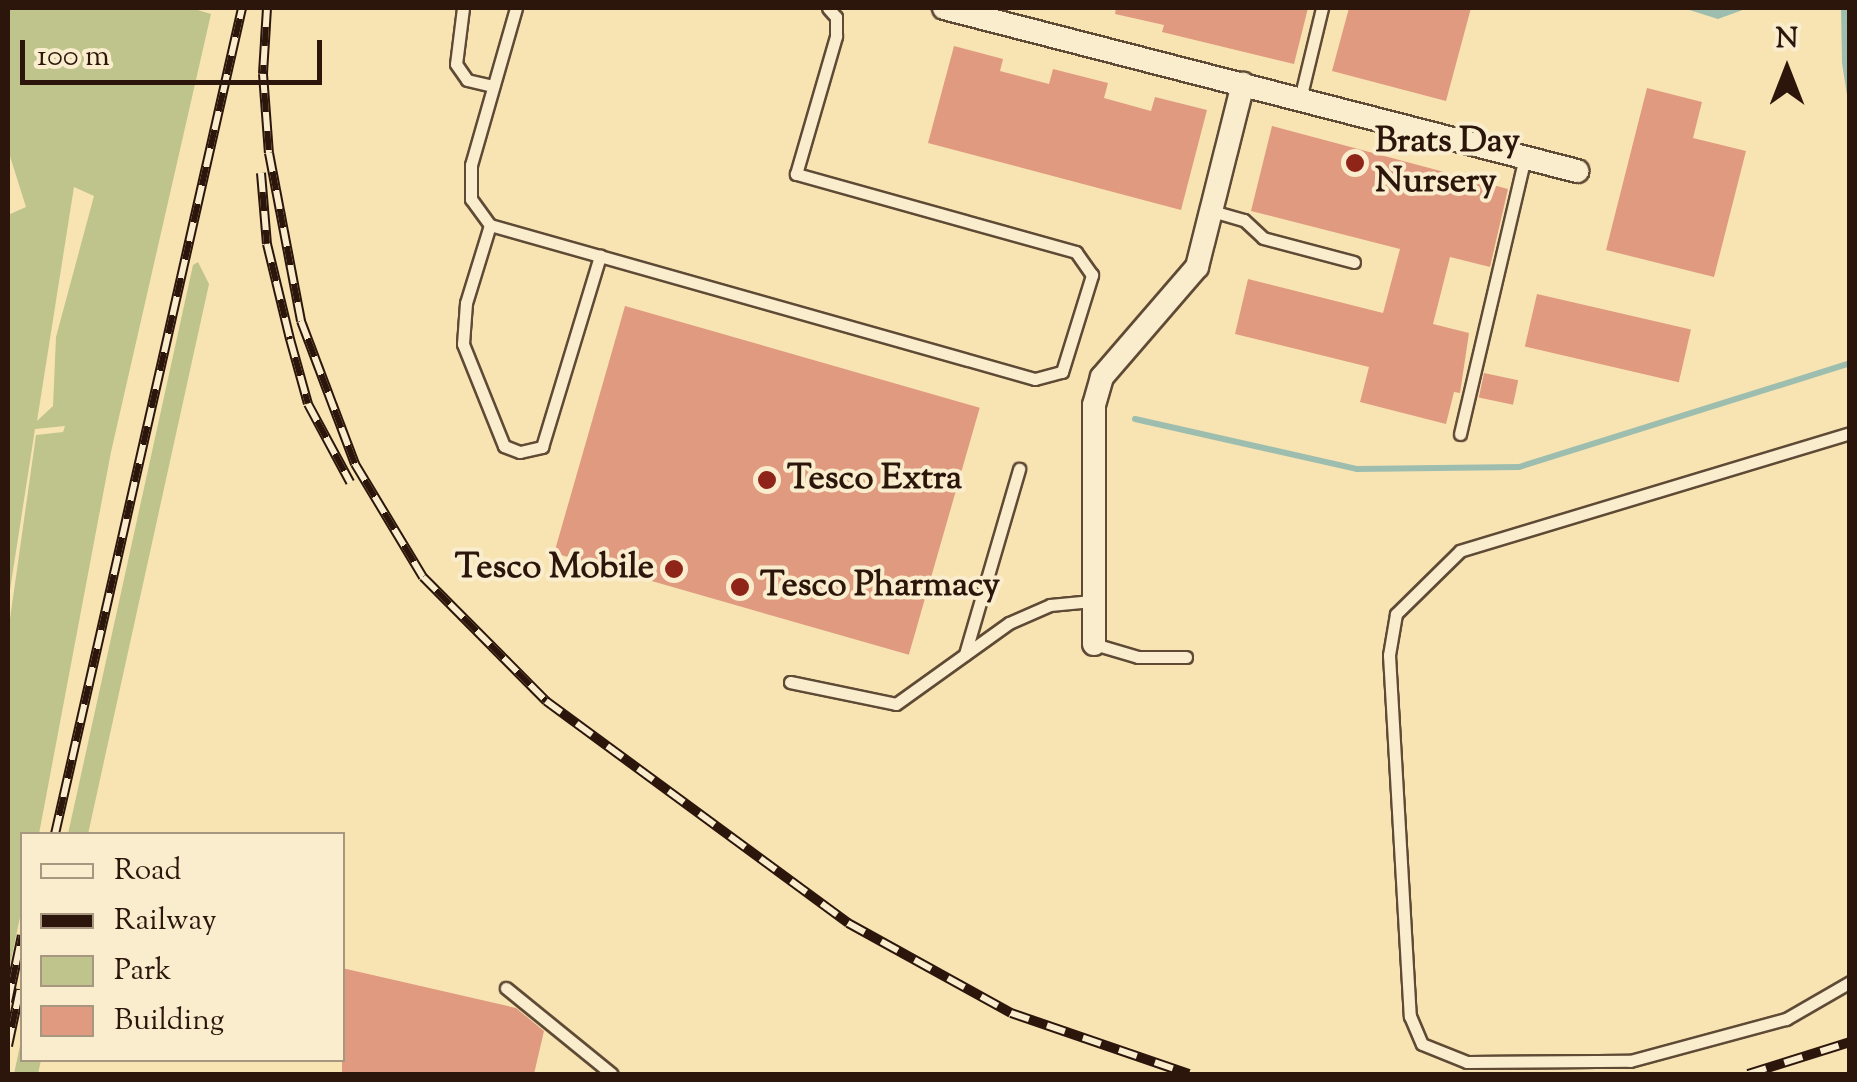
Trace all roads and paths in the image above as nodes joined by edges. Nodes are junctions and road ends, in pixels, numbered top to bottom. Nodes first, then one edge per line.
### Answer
1 (463, 8) edge
2 (516, 8) edge
3 (828, 8) edge
4 (944, 8) edge
5 (1322, 8) edge
6 (1244, 84) junction
7 (493, 86) junction
8 (1300, 99) junction
9 (1525, 157) junction
10 (1578, 171) dead end
11 (1212, 211) junction
12 (490, 225) junction
13 (600, 256) junction
14 (1354, 262) dead end
15 (1850, 433) edge
16 (1460, 434) dead end
17 (1019, 469) dead end
18 (1092, 601) junction
19 (1094, 644) joint
20 (966, 654) junction
21 (1186, 657) dead end
22 (790, 682) dead end
23 (1850, 982) edge
24 (506, 988) dead end
25 (612, 1074) edge

1 - 7 lane
2 - 7 lane
3 - 13 lane
4 - 6 street
5 - 8 lane
6 - 8 street
6 - 11 street
7 - 12 lane
8 - 9 street
9 - 10 street
9 - 16 lane
11 - 14 lane
11 - 18 street
12 - 13 lane
12 - 13 lane
15 - 23 lane
17 - 20 lane
18 - 19 street
18 - 20 lane
19 - 21 lane
20 - 22 lane
24 - 25 lane

